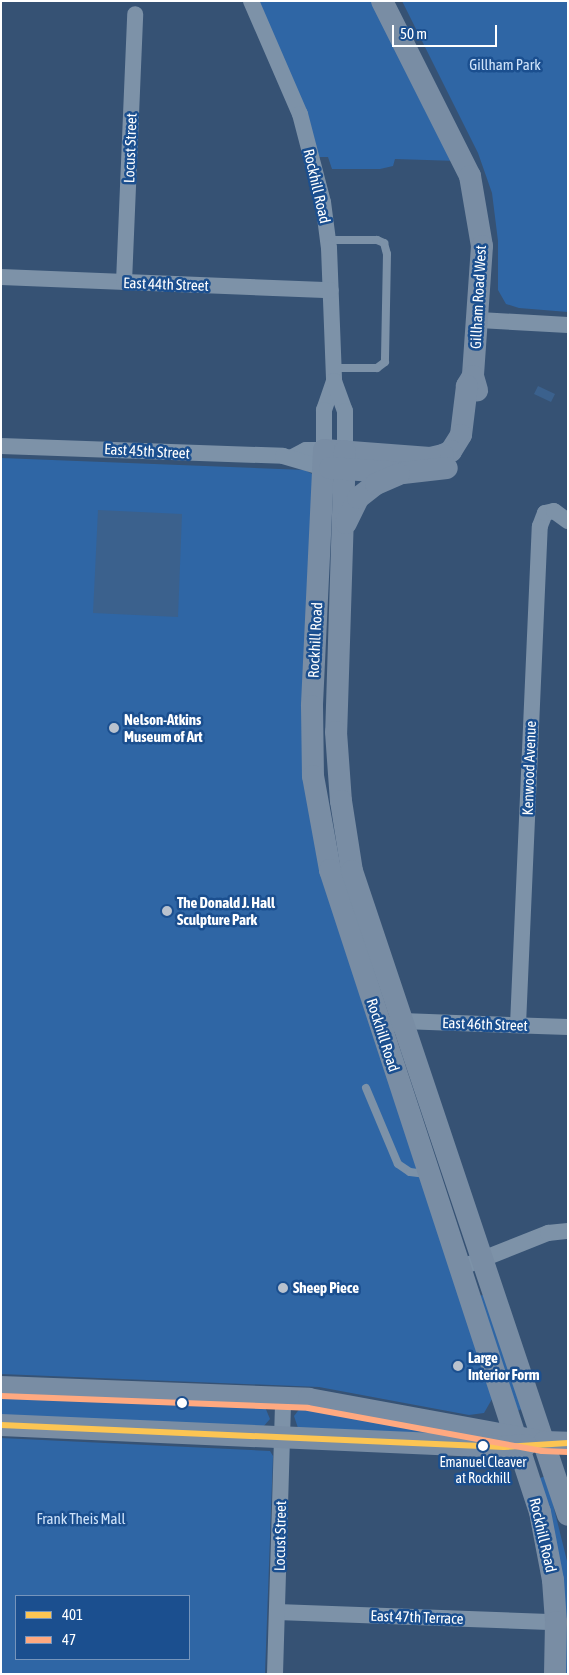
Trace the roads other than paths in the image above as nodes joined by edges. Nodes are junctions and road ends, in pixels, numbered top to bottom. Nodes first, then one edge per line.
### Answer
1 (251, 1) edge
2 (382, 1) edge
3 (135, 14) dead end
4 (328, 240) junction
5 (1, 278) edge
6 (124, 282) junction
7 (331, 290) junction
8 (479, 320) junction
9 (568, 325) edge
10 (333, 374) junction
11 (473, 376) junction
12 (1, 446) edge
13 (334, 459) junction
14 (403, 473) junction
15 (568, 521) edge
16 (343, 536) junction
17 (402, 1021) junction
18 (518, 1025) junction
19 (568, 1027) edge
20 (380, 1028) junction
21 (366, 1088) dead end
22 (429, 1174) junction
23 (568, 1231) edge
24 (481, 1260) junction
25 (460, 1268) junction
26 (1, 1387) edge
27 (283, 1398) junction
28 (1, 1425) edge
29 (517, 1440) junction
30 (544, 1442) junction
31 (568, 1443) edge
32 (282, 1445) junction
33 (568, 1515) edge
34 (277, 1612) junction
35 (556, 1622) junction
36 (274, 1674) edge
37 (555, 1674) edge

1 - 4 street, Rockhill Road
2 - 8 main road, Gillham Road West
3 - 6 street, Locust Street
4 - 7 street, Rockhill Road
4 - 10 lane
5 - 6 street, East 44th Street
6 - 7 street, East 44th Street
7 - 10 street, Rockhill Road
8 - 9 street
8 - 11 main road, Gillham Road West
10 - 13 street, Rockhill Road
11 - 13 main road, East 45th Street
11 - 14 main road, Gillham Road West
12 - 13 street, East 45th Street
13 - 14 main road, East 45th Street
13 - 16 main road, Rockhill Road
13 - 20 main road, Rockhill Road
14 - 16 main road
15 - 18 street, Kenwood Avenue
16 - 17 main road, Rockhill Road
17 - 18 street, East 46th Street
17 - 20 street, East 46th Street
17 - 24 main road, Rockhill Road
18 - 19 street, East 46th Street
20 - 22 main road, Rockhill Road
21 - 22 lane
22 - 25 main road, Rockhill Road
23 - 24 street
24 - 25 street
24 - 30 main road, Rockhill Road
25 - 29 main road, Rockhill Road
26 - 27 main road
27 - 29 main road
27 - 32 street, Locust Street
28 - 32 main road
29 - 30 main road
29 - 32 main road
29 - 35 main road, Rockhill Road
30 - 31 main road
30 - 33 main road, Rockhill Road
32 - 34 street, Locust Street
34 - 35 street, East 47th Terrace
34 - 36 street, Locust Street
35 - 37 main road, Rockhill Road

